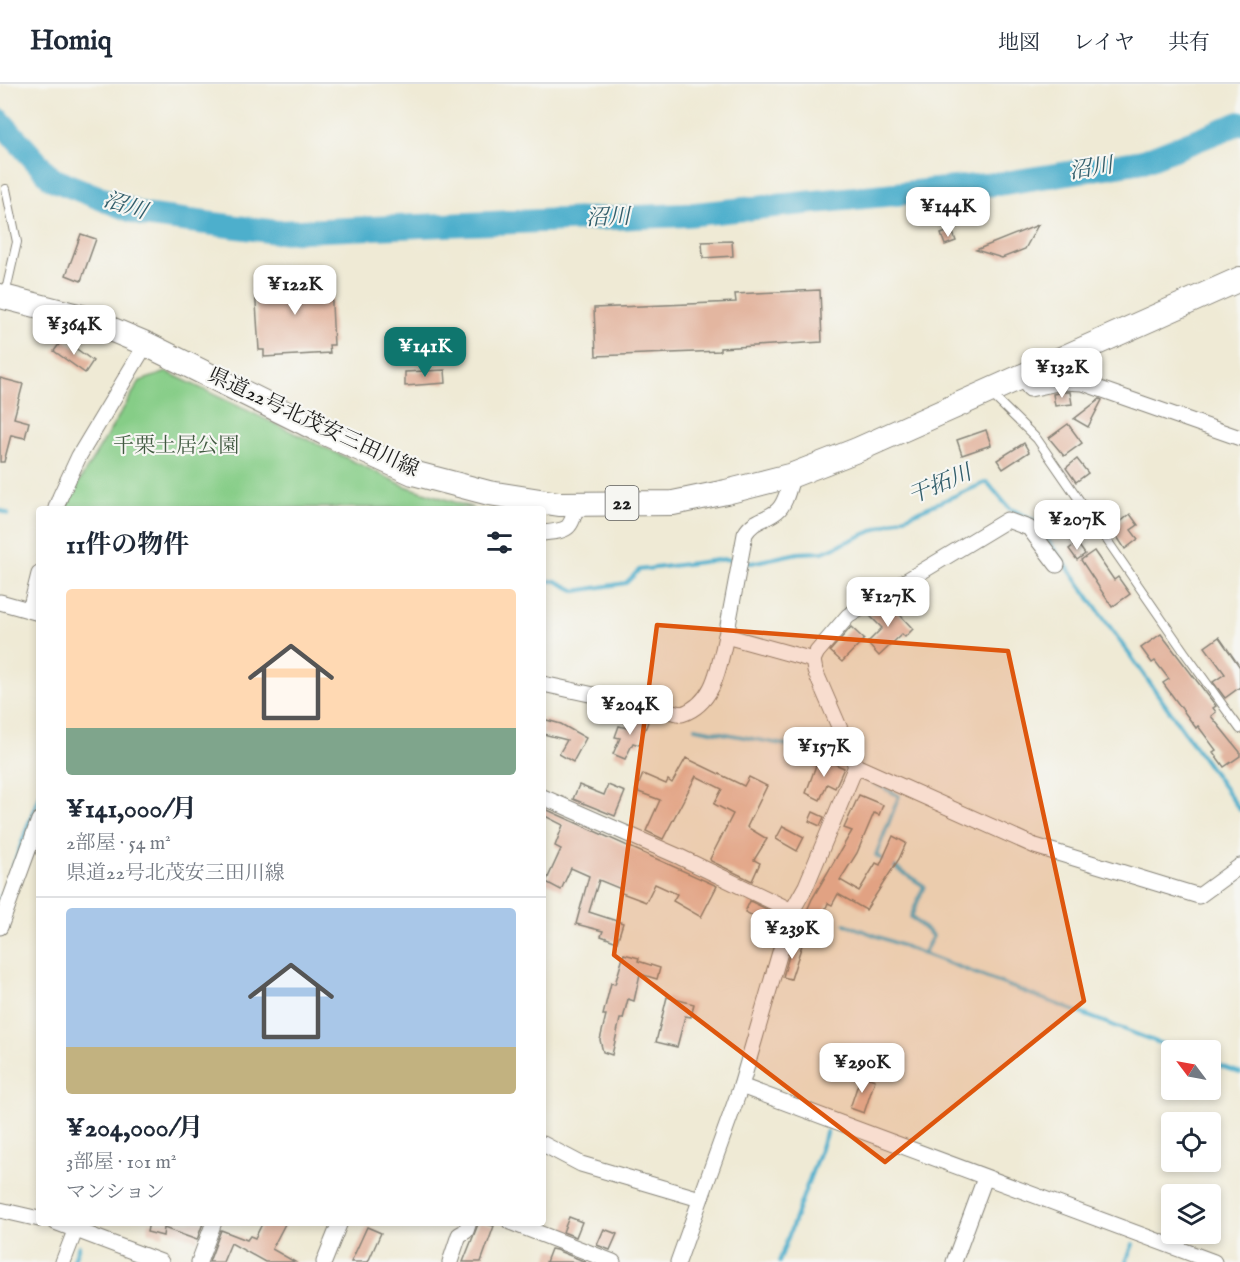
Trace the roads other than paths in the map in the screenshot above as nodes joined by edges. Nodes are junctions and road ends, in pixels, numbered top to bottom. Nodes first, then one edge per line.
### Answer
1 (6, 189) dead end
2 (1240, 279) edge
3 (2, 296) edge
4 (146, 344) junction
5 (1020, 377) junction
6 (988, 392) junction
7 (1240, 438) edge
8 (794, 475) junction
9 (578, 504) junction
10 (57, 506) edge
11 (546, 533) edge
12 (1057, 566) dead end
13 (0, 602) edge
14 (34, 611) edge
15 (726, 636) junction
16 (813, 660) junction
17 (546, 685) edge
18 (1240, 729) edge
19 (856, 766) junction
20 (546, 798) edge
21 (36, 828) edge
22 (1240, 866) edge
23 (792, 911) junction
24 (0, 927) edge
25 (741, 1086) junction
26 (546, 1146) edge
27 (985, 1178) junction
28 (700, 1199) junction
29 (0, 1210) edge
30 (36, 1218) edge
31 (64, 1226) edge
32 (212, 1226) edge
33 (338, 1226) edge
34 (468, 1226) edge
35 (520, 1226) edge
36 (75, 1231) junction
37 (63, 1262) edge
38 (161, 1262) edge
39 (199, 1262) edge
40 (324, 1262) edge
41 (450, 1262) edge
42 (613, 1262) edge
43 (678, 1262) edge
44 (954, 1262) edge
45 (1214, 1262) edge

1 - 3 lane
2 - 5 main road, 県道22号北茂安三田川線 / 22
3 - 4 main road, 県道22号北茂安三田川線 / 22
4 - 9 main road, 県道22号北茂安三田川線 / 22
4 - 10 street
5 - 6 main road, 県道22号北茂安三田川線 / 22
5 - 7 street
6 - 8 main road, 県道22号北茂安三田川線 / 22
6 - 18 lane
8 - 9 main road, 県道22号北茂安三田川線 / 22
8 - 15 street
9 - 11 street
12 - 16 street
13 - 14 street
15 - 16 street
15 - 17 street
16 - 19 street
19 - 22 street
19 - 23 street
20 - 23 street
21 - 24 street
23 - 25 street
25 - 27 street
25 - 28 street
26 - 28 street
27 - 44 street
27 - 45 street
28 - 43 street
29 - 30 street
31 - 36 street
32 - 39 street
33 - 40 street
34 - 41 street
35 - 42 street
36 - 37 street
36 - 38 street

